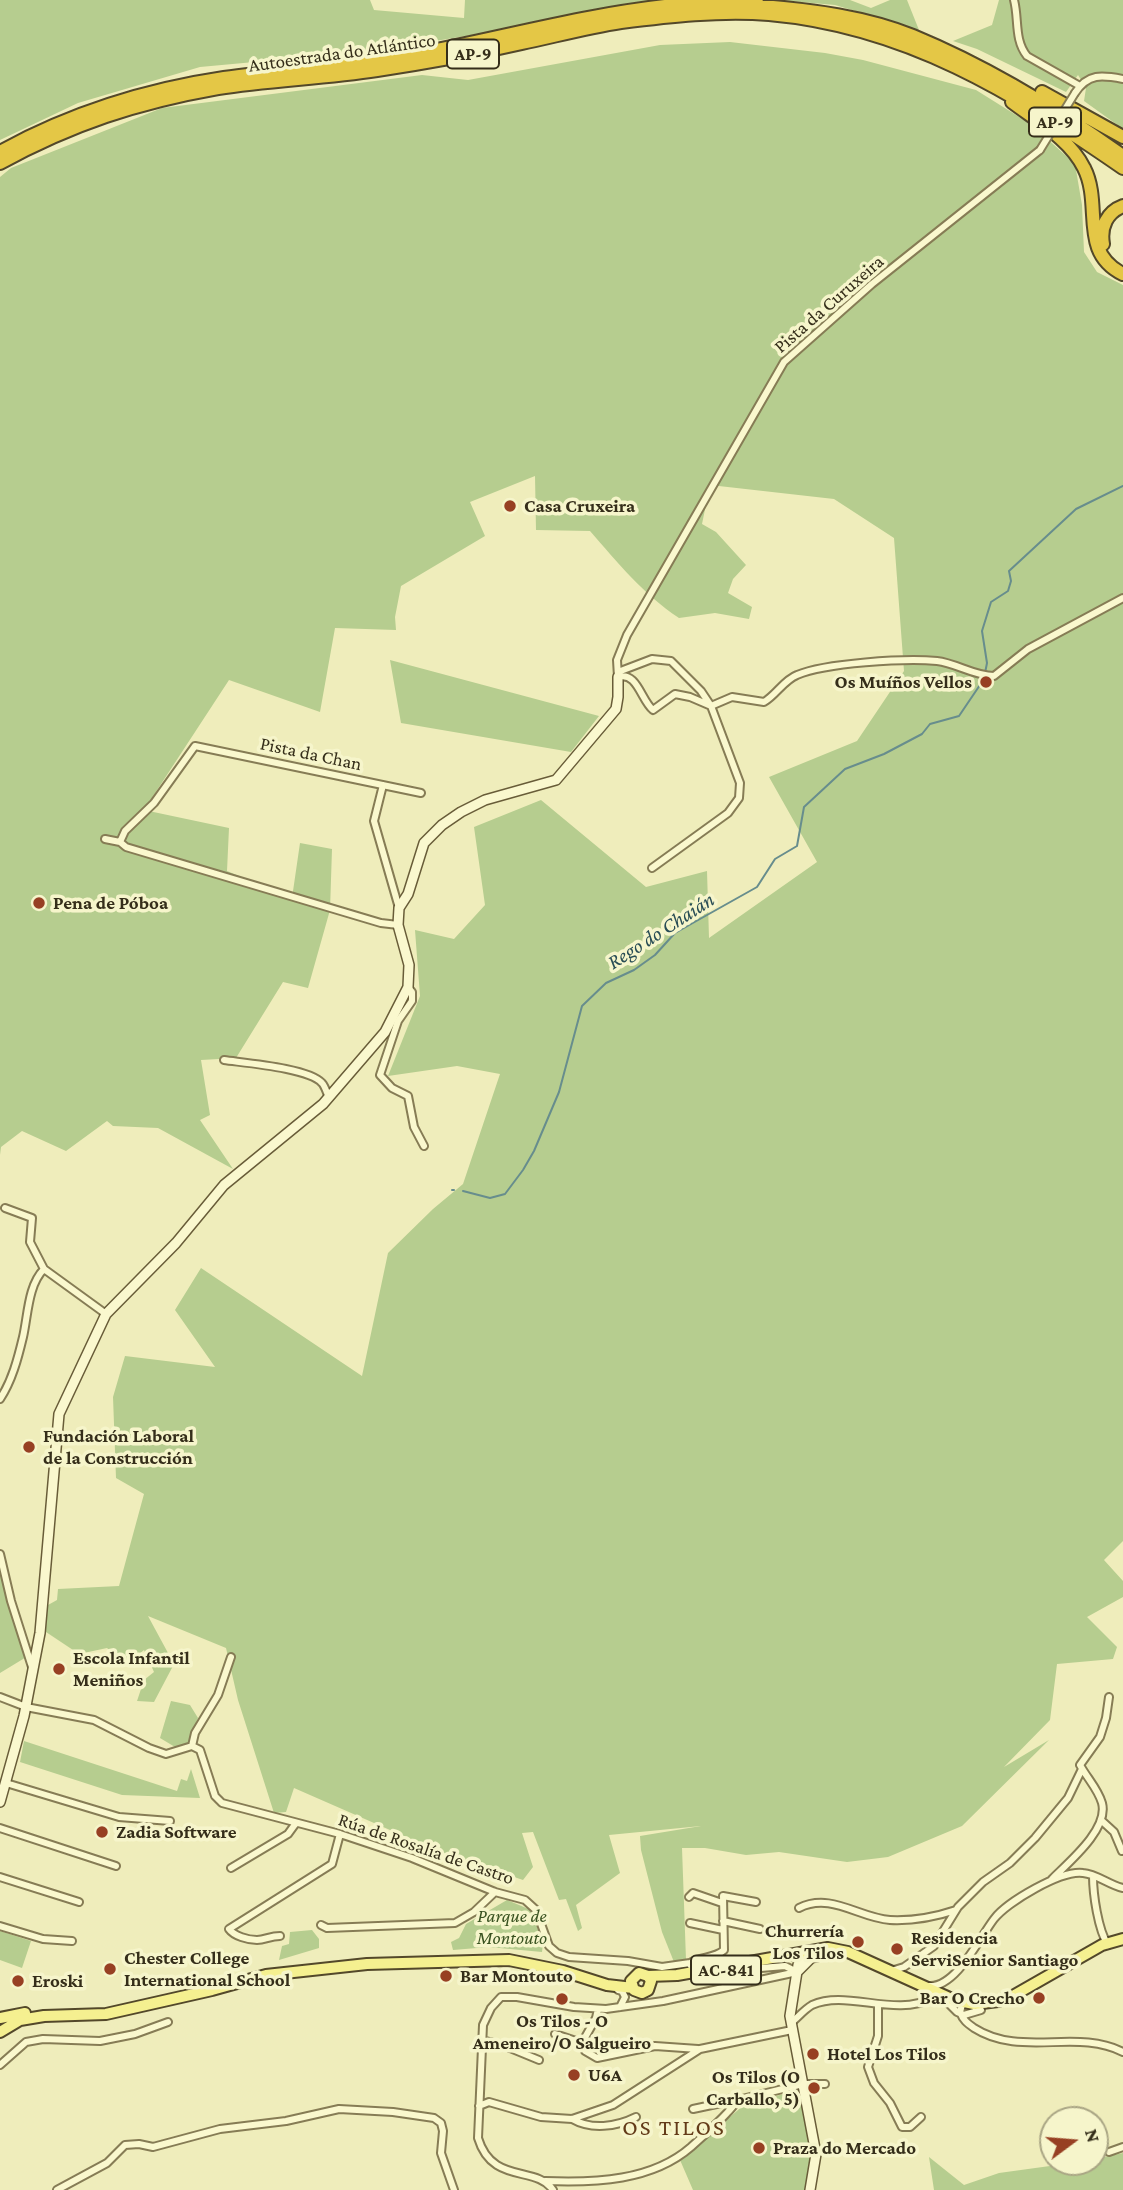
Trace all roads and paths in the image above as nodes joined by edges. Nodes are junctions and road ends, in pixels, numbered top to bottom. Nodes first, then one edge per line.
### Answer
1 (1014, 0) edge
2 (911, 35) junction
3 (1123, 79) edge
4 (984, 81) junction
5 (1080, 86) junction
6 (1123, 137) edge
7 (0, 152) edge
8 (1123, 156) edge
9 (0, 163) edge
10 (1123, 168) edge
11 (1123, 206) edge
12 (1123, 267) edge
13 (1123, 274) edge
14 (1123, 598) edge
15 (618, 674) junction
16 (711, 706) junction
17 (383, 785) junction
18 (421, 793) dead end
19 (105, 839) dead end
20 (120, 842) junction
21 (652, 868) dead end
22 (399, 908) junction
23 (398, 925) junction
24 (408, 987) junction
25 (224, 1060) dead end
26 (329, 1098) junction
27 (424, 1146) dead end
28 (5, 1208) dead end
29 (44, 1269) junction
30 (106, 1314) junction
31 (0, 1399) edge
32 (0, 1554) edge
33 (232, 1657) dead end
34 (34, 1671) junction
35 (0, 1697) edge
36 (1109, 1697) dead end
37 (26, 1707) junction
38 (192, 1746) junction
39 (1082, 1769) junction
40 (6, 1783) junction
41 (0, 1802) edge
42 (170, 1821) dead end
43 (1102, 1821) junction
44 (296, 1823) junction
45 (0, 1828) edge
46 (340, 1834) junction
47 (1122, 1851) edge
48 (116, 1866) dead end
49 (231, 1868) dead end
50 (1093, 1876) junction
51 (0, 1877) edge
52 (1048, 1882) junction
53 (1123, 1888) edge
54 (495, 1892) junction
55 (689, 1897) dead end
56 (79, 1902) dead end
57 (756, 1902) dead end
58 (722, 1903) junction
59 (799, 1908) dead end
60 (956, 1910) junction
61 (723, 1922) junction
62 (690, 1923) dead end
63 (321, 1925) dead end
64 (0, 1926) edge
65 (760, 1929) dead end
66 (723, 1930) junction
67 (281, 1937) dead end
68 (72, 1941) dead end
69 (1123, 1941) edge
70 (1108, 1945) junction
71 (848, 1952) junction
72 (829, 1954) junction
73 (803, 1956) junction
74 (628, 1961) junction
75 (865, 1961) junction
76 (656, 1966) junction
77 (691, 1967) junction
78 (904, 1967) junction
79 (719, 1971) junction
80 (797, 1972) junction
81 (569, 1973) junction
82 (909, 1980) junction
83 (944, 1981) junction
84 (642, 1982) junction
85 (607, 1985) junction
86 (928, 1991) junction
87 (657, 2001) junction
88 (878, 2005) junction
89 (631, 2006) junction
90 (620, 2007) junction
91 (961, 2008) junction
92 (598, 2009) junction
93 (83, 2014) junction
94 (0, 2018) edge
95 (168, 2022) dead end
96 (791, 2027) junction
97 (0, 2032) edge
98 (555, 2034) dead end
99 (482, 2040) junction
100 (583, 2041) junction
101 (700, 2049) junction
102 (1123, 2052) edge
103 (539, 2060) dead end
104 (0, 2065) edge
105 (803, 2084) junction
106 (824, 2084) dead end
107 (733, 2105) junction
108 (479, 2106) junction
109 (693, 2109) dead end
110 (636, 2117) dead end
111 (921, 2117) dead end
112 (572, 2119) junction
113 (1123, 2147) edge
114 (1109, 2152) dead end
115 (545, 2182) junction
116 (571, 2182) junction
117 (57, 2190) edge
118 (454, 2190) edge
119 (553, 2190) edge
120 (563, 2190) edge
121 (810, 2190) edge

1 - 5 street
2 - 6 highway
2 - 7 highway, Autoestrada do Atlántico / AP-9
2 - 8 highway, Autoestrada do Atlántico / AP-9
3 - 5 street
4 - 9 highway, Autoestrada do Atlántico / AP-9
4 - 10 highway, Autoestrada do Atlántico / AP-9
4 - 13 highway
5 - 15 street, Pista da Curuxeira, bridge
11 - 12 highway
14 - 16 street
15 - 16 street
15 - 16 street
15 - 22 street
16 - 21 street
17 - 18 street, Pista da Chan
17 - 20 street, Pista da Chan
17 - 22 street
19 - 20 street
20 - 23 street
22 - 23 street
23 - 24 street
24 - 26 street
24 - 27 street
25 - 26 street
26 - 30 street
28 - 29 street
29 - 30 street
29 - 31 street
30 - 34 street
32 - 34 street
33 - 38 street
34 - 37 street
35 - 37 street
36 - 39 street
37 - 38 street
37 - 40 street
38 - 44 street, Rúa de Rosalía de Castro
39 - 43 street
39 - 60 street
40 - 41 street
40 - 42 street
43 - 47 street
43 - 52 street
44 - 46 street, Rúa de Rosalía de Castro
44 - 49 street
45 - 48 street
46 - 54 street, Rúa de Rosalía de Castro
46 - 67 street
50 - 52 street
50 - 53 street
50 - 70 street
51 - 56 street
52 - 83 street
54 - 63 street
54 - 74 street, Rúa de Rosalía de Castro
55 - 58 street
57 - 58 street
58 - 61 street
59 - 60 street
60 - 78 street
61 - 65 street
61 - 66 street
62 - 66 street
64 - 68 street
66 - 77 street
69 - 70 main road, AC-841
70 - 91 main road, AC-841
70 - 91 main road, AC-841
71 - 73 street
71 - 75 main road, AC-841
71 - 77 main road, AC-841
72 - 73 main road, AC-841
72 - 80 street
72 - 86 main road, AC-841
73 - 79 main road, AC-841
73 - 80 street
74 - 84 street
74 - 84 street
75 - 78 street
75 - 82 main road, AC-841
76 - 77 street
76 - 84 street
76 - 84 street
77 - 84 main road, AC-841
78 - 82 street
79 - 80 street
79 - 84 main road, AC-841
80 - 87 street
80 - 96 street
81 - 84 main road, AC-841
81 - 85 main road, AC-841
81 - 93 main road, AC-841
82 - 86 main road, AC-841
83 - 86 street
83 - 91 street
84 - 85 main road, AC-841
84 - 87 street
84 - 87 street
84 - 89 street
84 - 89 street
85 - 90 street
86 - 88 street
86 - 91 main road, AC-841
88 - 96 street
88 - 111 street
89 - 90 street
90 - 92 street
91 - 102 street
92 - 99 street
92 - 100 street
93 - 94 main road, AC-841
93 - 97 main road, AC-841
95 - 104 street
96 - 101 street
96 - 105 street
98 - 100 street
99 - 103 street
99 - 108 street
100 - 101 street
101 - 112 street
105 - 106 street
105 - 107 street
105 - 121 street
107 - 109 street
107 - 116 street
108 - 112 street
108 - 115 street
110 - 112 street
113 - 114 street
115 - 116 street
115 - 119 street
116 - 120 street
117 - 118 street

